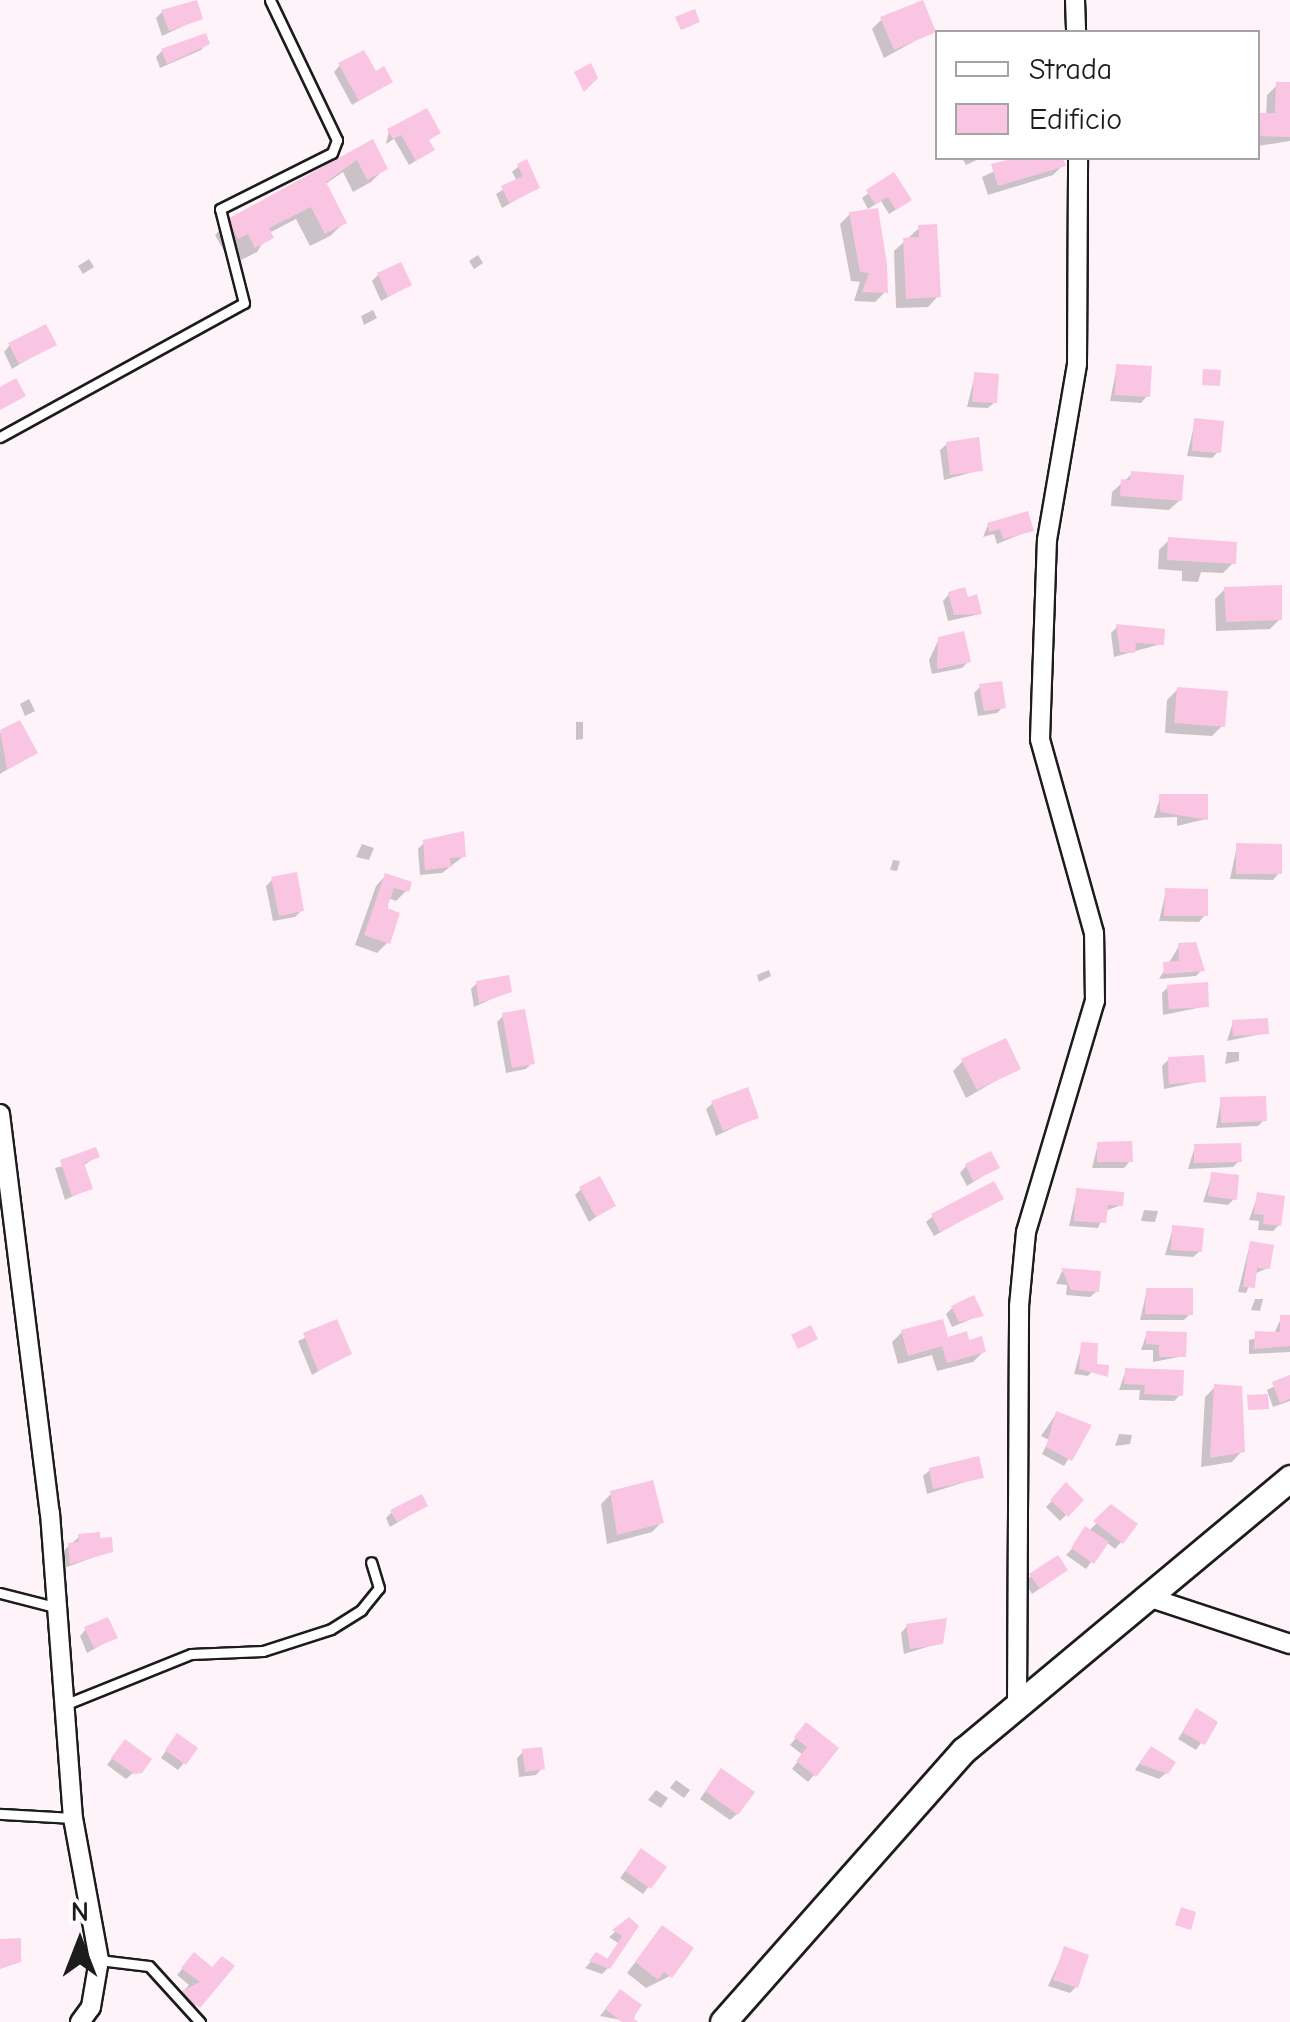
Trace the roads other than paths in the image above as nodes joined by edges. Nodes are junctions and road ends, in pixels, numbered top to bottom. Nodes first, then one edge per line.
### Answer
1 (270, 0) edge
2 (1075, 0) edge
3 (1076, 30) edge
4 (1078, 160) edge
5 (0, 437) edge
6 (0, 1114) edge
7 (1290, 1478) edge
8 (370, 1562) dead end
9 (0, 1594) edge
10 (1145, 1596) junction
11 (55, 1606) junction
12 (1290, 1644) edge
13 (1017, 1704) junction
14 (61, 1706) junction
15 (0, 1814) edge
16 (73, 1818) junction
17 (98, 1960) junction
18 (80, 2022) edge
19 (200, 2022) edge
20 (723, 2022) edge

1 - 5 lane
2 - 3 street
4 - 13 street
6 - 11 street
7 - 10 main road
8 - 14 lane
9 - 11 lane
10 - 12 street
10 - 13 main road
11 - 14 street
13 - 20 main road
14 - 16 street
15 - 16 lane
16 - 17 street
17 - 18 street
17 - 19 lane

